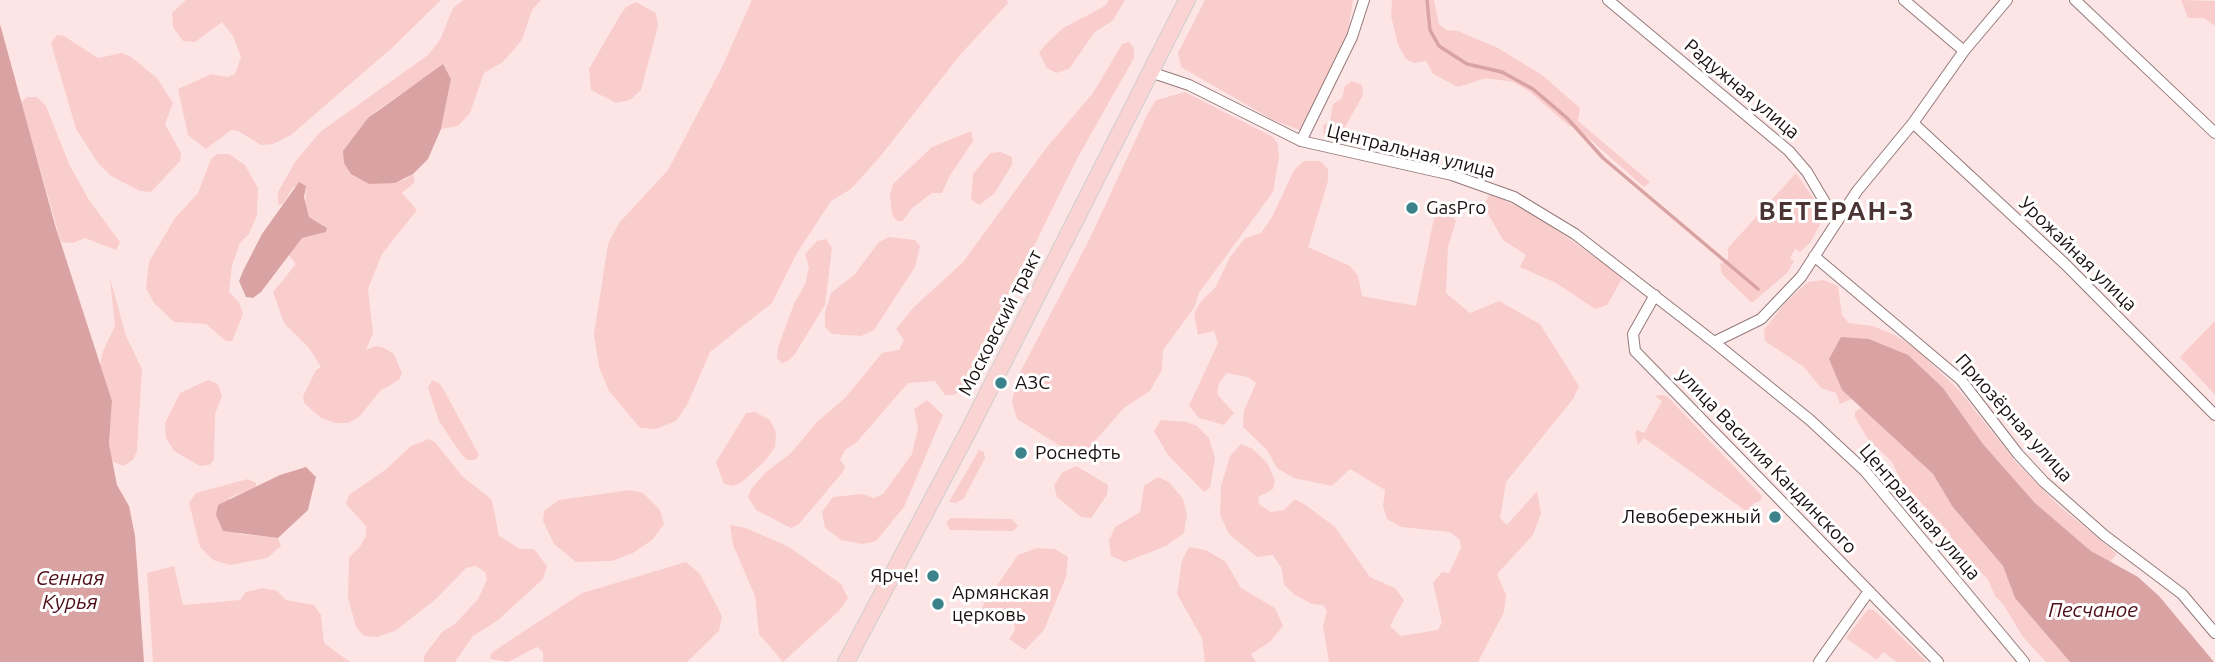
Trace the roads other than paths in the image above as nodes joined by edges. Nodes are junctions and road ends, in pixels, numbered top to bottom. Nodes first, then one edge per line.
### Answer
1 (1187, 0) edge
2 (1364, 0) edge
3 (1904, 0) edge
4 (2007, 0) edge
5 (2075, 0) edge
6 (1610, 1) edge
7 (1964, 51) junction
8 (1150, 72) junction
9 (1913, 123) junction
10 (2215, 133) edge
11 (1301, 141) junction
12 (1836, 221) junction
13 (1814, 256) junction
14 (1655, 295) junction
15 (1714, 342) junction
16 (2215, 415) edge
17 (1869, 591) junction
18 (2215, 633) edge
19 (846, 662) edge
20 (1819, 662) edge
21 (1938, 662) edge
22 (2024, 662) edge

1 - 8 highway, Московский тракт
2 - 11 street
3 - 7 street
4 - 7 street
5 - 10 street
6 - 12 street, Радужная улица
7 - 9 street
8 - 11 street, Центральная улица
8 - 19 highway, Московский тракт
9 - 12 street
9 - 16 street, Урожайная улица
11 - 14 street, Центральная улица
12 - 13 street
13 - 15 street
13 - 18 street, Приозёрная улица
14 - 15 street, Центральная улица
14 - 17 street, улица Василия Кандинского
15 - 22 street, Центральная улица
17 - 20 street
17 - 21 street, улица Василия Кандинского

